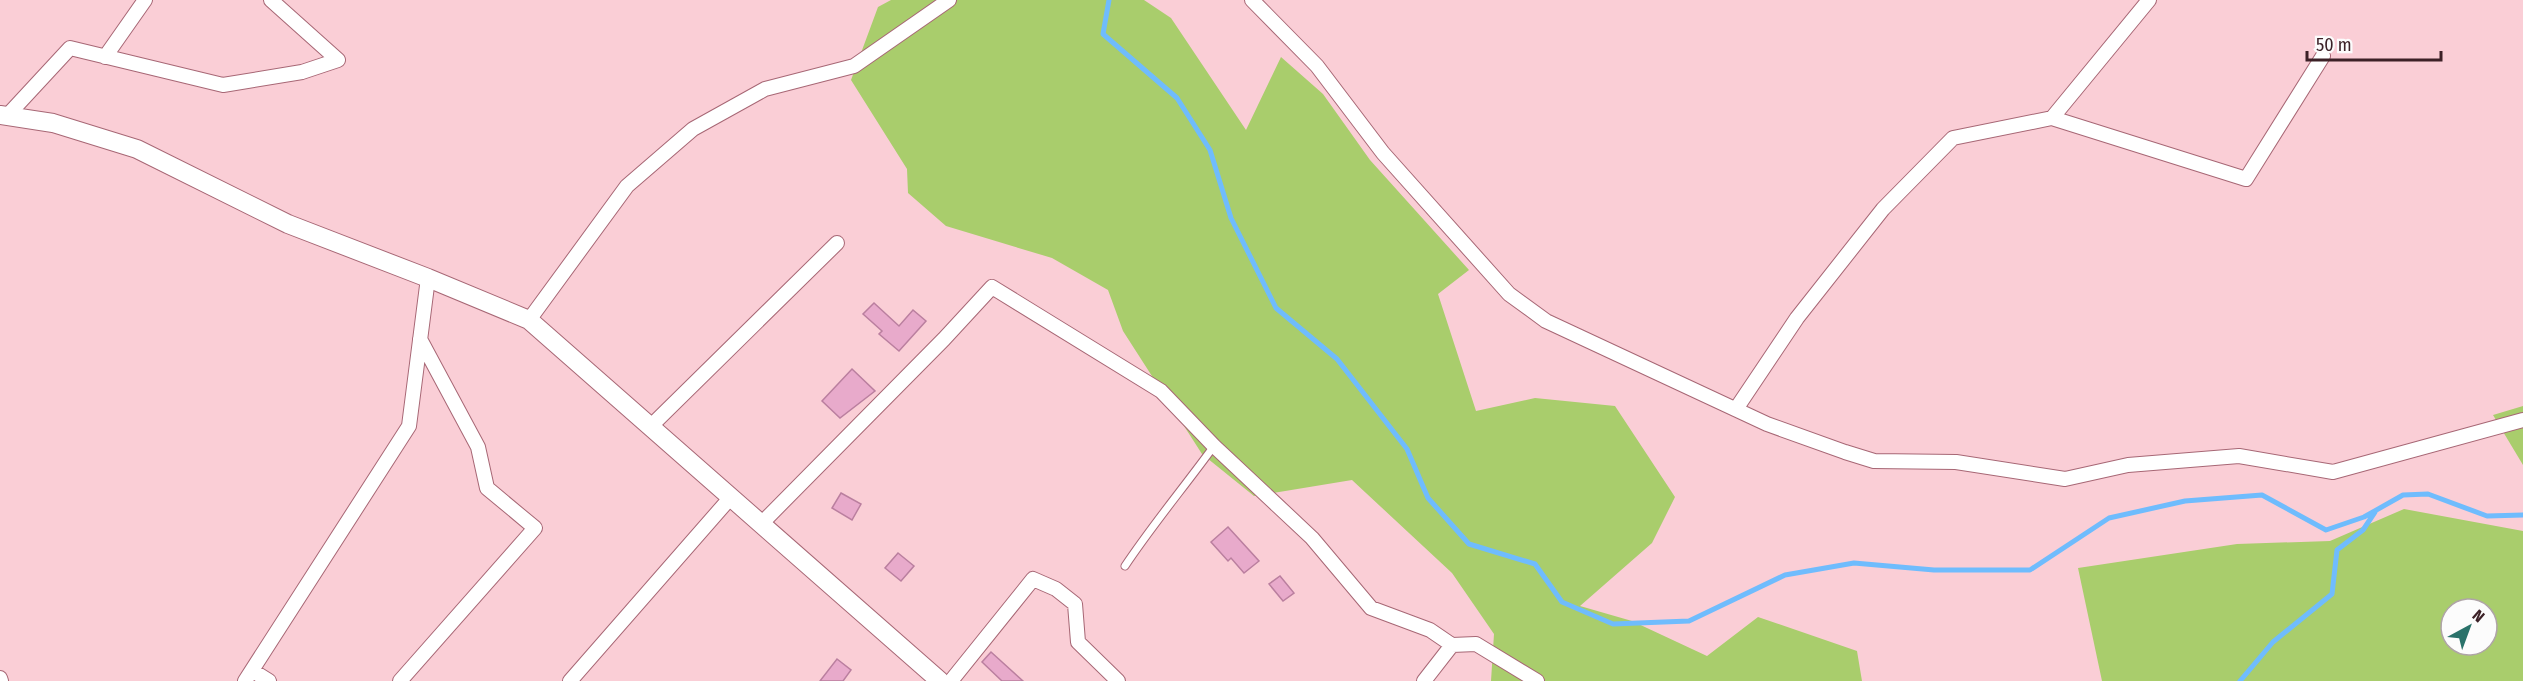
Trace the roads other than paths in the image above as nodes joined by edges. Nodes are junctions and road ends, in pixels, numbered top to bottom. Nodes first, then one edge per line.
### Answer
1 (145, 0) edge
2 (271, 0) edge
3 (948, 0) edge
4 (1252, 0) edge
5 (2149, 0) edge
6 (2323, 56) dead end
7 (105, 57) junction
8 (4, 116) edge
9 (2052, 118) junction
10 (837, 243) dead end
11 (428, 278) junction
12 (529, 320) junction
13 (420, 339) junction
14 (1736, 410) junction
15 (2523, 420) edge
16 (650, 427) junction
17 (1214, 446) junction
18 (731, 497) junction
19 (761, 524) junction
20 (1125, 566) dead end
21 (1452, 645) junction
22 (249, 676) edge
23 (269, 681) edge
24 (400, 681) edge
25 (570, 681) edge
26 (940, 681) edge
27 (951, 681) edge
28 (1119, 681) edge
29 (1424, 681) edge
30 (1537, 681) edge

1 - 7 street
2 - 7 street
3 - 12 street
4 - 14 street
5 - 9 street
6 - 9 street
7 - 8 street
8 - 11 street
9 - 14 street
10 - 16 street
11 - 12 street
11 - 13 street
12 - 16 street
13 - 22 street
13 - 24 street
14 - 15 street
16 - 18 street
17 - 19 street
17 - 20 lane
17 - 21 street
18 - 19 street
18 - 25 street
19 - 26 street
21 - 29 street
21 - 30 street
22 - 23 street
27 - 28 street

